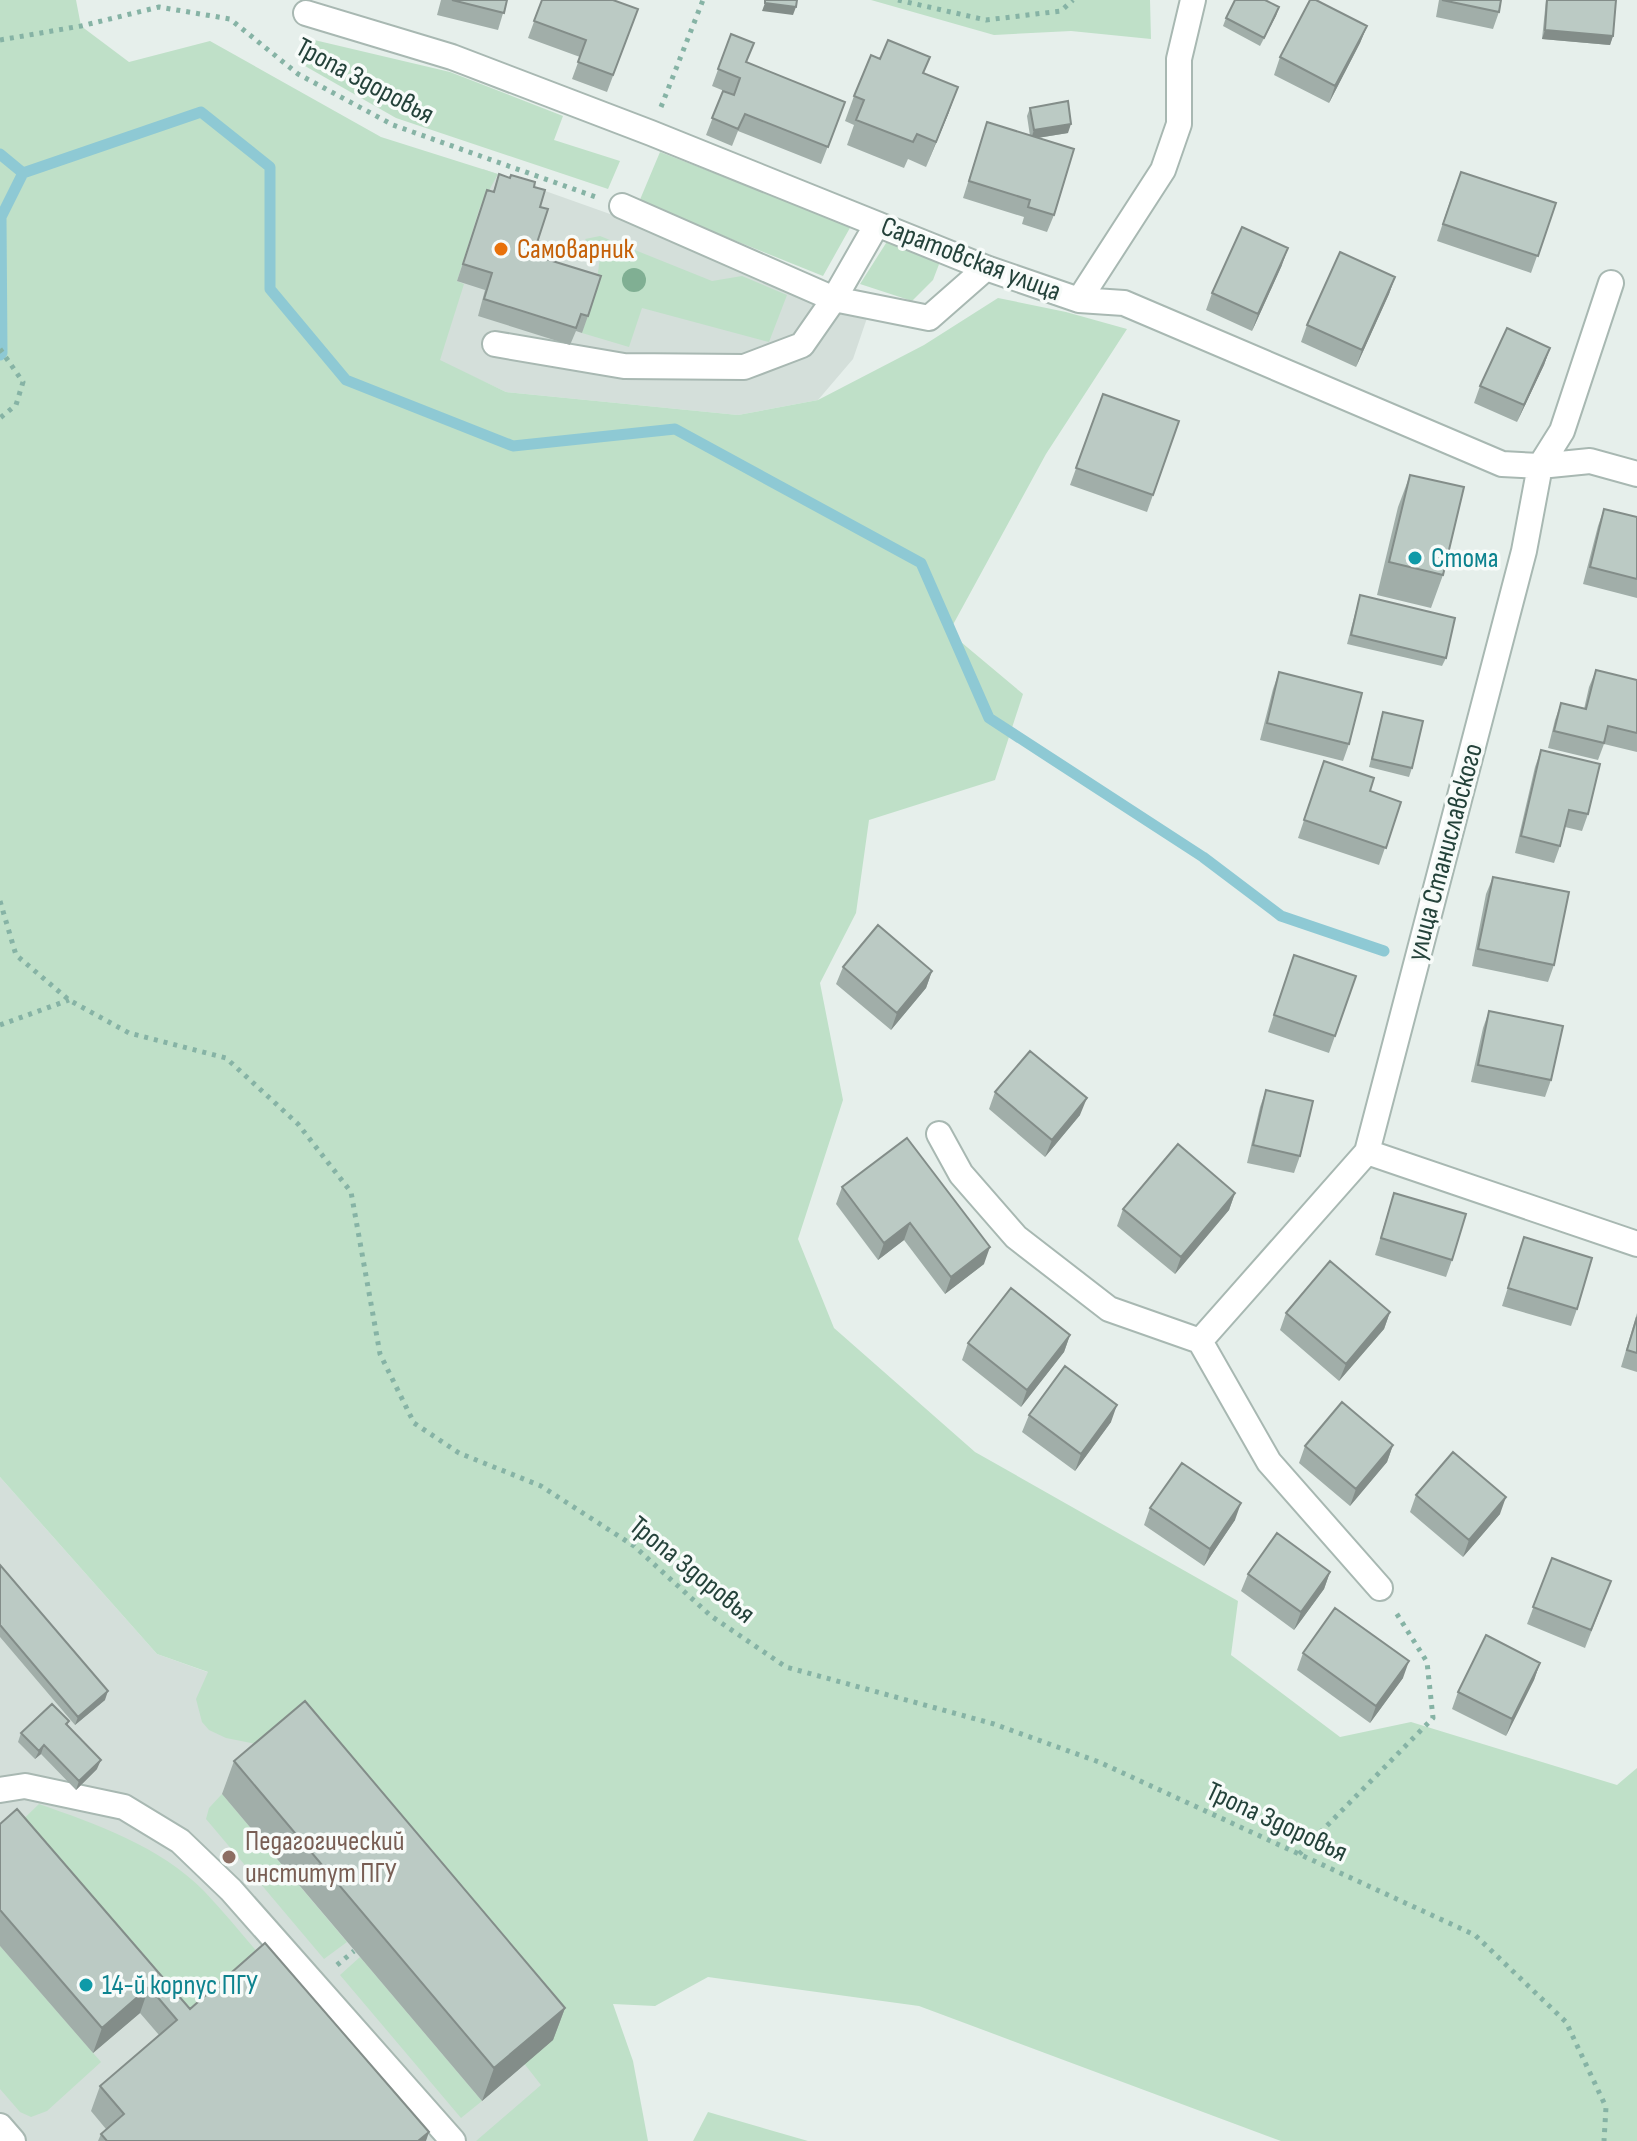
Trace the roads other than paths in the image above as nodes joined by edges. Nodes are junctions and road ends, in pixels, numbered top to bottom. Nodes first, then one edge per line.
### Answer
1 (1193, 0) edge
2 (306, 13) dead end
3 (622, 206) road end
4 (877, 224) junction
5 (986, 268) junction
6 (1611, 283) dead end
7 (834, 299) junction
8 (1079, 300) junction
9 (495, 344) dead end
10 (1540, 466) junction
11 (1637, 474) edge
12 (939, 1134) dead end
13 (1367, 1152) junction
14 (1637, 1244) edge
15 (1200, 1341) junction
16 (1380, 1588) road end
17 (0, 1790) edge
18 (0, 2126) edge
19 (13, 2141) edge
20 (453, 2141) edge

1 - 8 street
2 - 4 street, Саратовская улица
3 - 7 street
4 - 5 street, Саратовская улица
4 - 7 street
5 - 7 street
5 - 8 street, Саратовская улица
6 - 10 street, улица Станиславского
7 - 9 street
8 - 10 street, Саратовская улица
10 - 11 street, Саратовская улица
10 - 13 street, улица Станиславского
12 - 15 street
13 - 14 street
13 - 15 street
15 - 16 street
17 - 20 street
18 - 19 street

